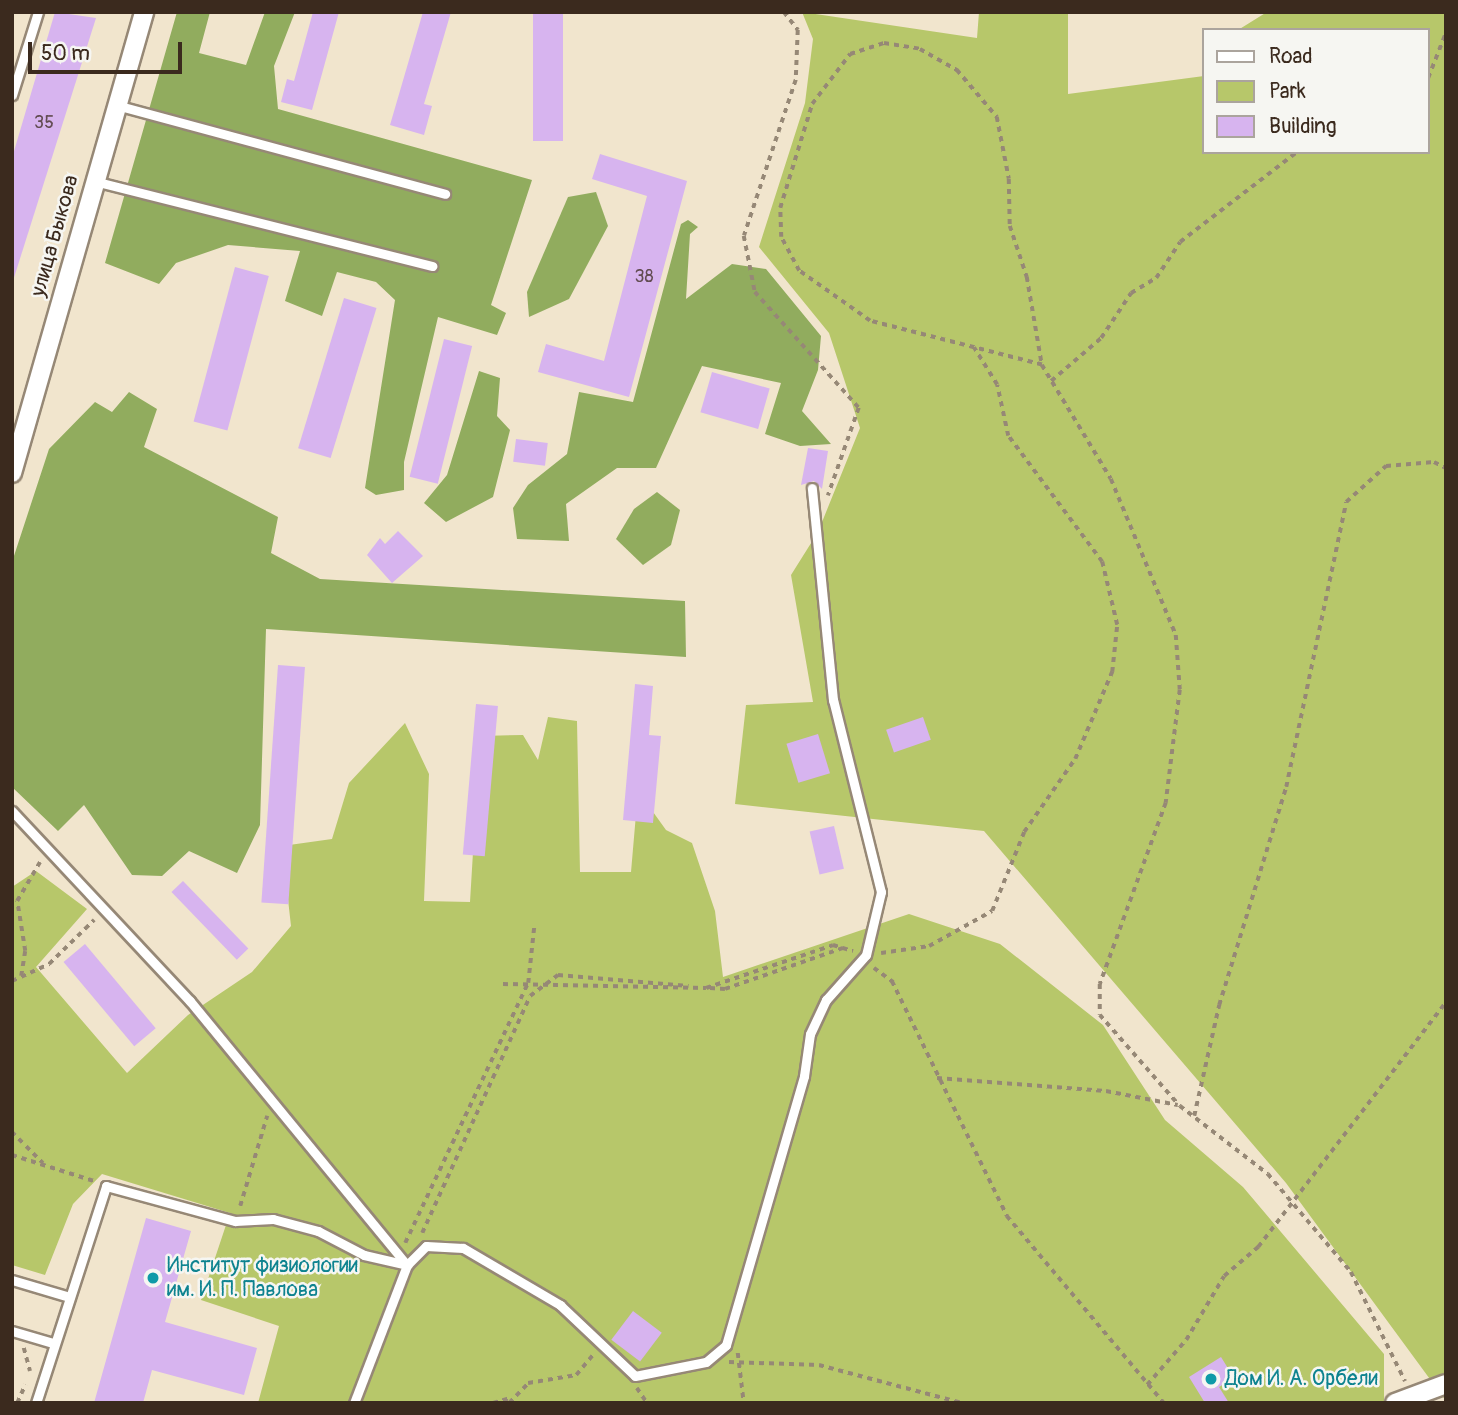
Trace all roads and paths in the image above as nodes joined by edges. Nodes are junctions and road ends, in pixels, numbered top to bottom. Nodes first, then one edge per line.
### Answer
1 (38, 12) edge
2 (144, 12) edge
3 (784, 12) edge
4 (1446, 32) edge
5 (1430, 73) edge
6 (12, 95) edge
7 (116, 105) junction
8 (1294, 154) edge
9 (94, 181) junction
10 (446, 194) dead end
11 (432, 266) dead end
12 (974, 348) junction
13 (1042, 365) junction
14 (1051, 381) junction
15 (1446, 468) edge
16 (12, 473) edge
17 (812, 488) dead end
18 (815, 528) junction
19 (12, 811) edge
20 (51, 850) junction
21 (105, 908) junction
22 (534, 927) dead end
23 (864, 957) junction
24 (21, 976) junction
25 (12, 981) edge
26 (528, 983) junction
27 (503, 984) dead end
28 (547, 984) junction
29 (709, 988) junction
30 (1446, 1002) edge
31 (937, 1077) junction
32 (278, 1105) junction
33 (1180, 1106) junction
34 (1194, 1116) junction
35 (12, 1132) edge
36 (12, 1155) edge
37 (44, 1164) junction
38 (107, 1186) junction
39 (1292, 1202) junction
40 (235, 1221) junction
41 (409, 1262) junction
42 (12, 1280) edge
43 (66, 1296) junction
44 (739, 1314) junction
45 (16, 1332) edge
46 (53, 1343) junction
47 (599, 1348) junction
48 (706, 1362) junction
49 (737, 1362) junction
50 (1446, 1384) edge
51 (1147, 1385) junction
52 (513, 1398) junction
53 (1402, 1400) edge
54 (17, 1403) edge
55 (36, 1403) edge
56 (354, 1403) edge
57 (493, 1403) edge
58 (509, 1403) edge
59 (744, 1403) edge
60 (962, 1403) edge
61 (1164, 1403) edge

1 - 6 lane
2 - 7 street, улица Быкова
3 - 18 path
4 - 5 path
7 - 9 street, улица Быкова
7 - 10 lane
8 - 14 path
9 - 11 lane
9 - 16 street, улица Быкова
12 - 13 path
12 - 13 path
12 - 23 path
13 - 14 path
14 - 33 path
15 - 34 path
17 - 18 lane
18 - 23 lane
19 - 20 lane
20 - 21 lane
20 - 24 path
21 - 24 path
21 - 32 lane
22 - 26 path
23 - 29 path
23 - 31 path
23 - 44 lane
24 - 25 path
26 - 27 path
26 - 28 path
26 - 41 path
28 - 29 path
28 - 29 path
28 - 41 path
30 - 39 path
31 - 33 path
31 - 51 path
32 - 40 path
32 - 41 lane
33 - 34 path
34 - 39 path
35 - 37 path
36 - 37 path
37 - 38 path
38 - 40 lane
38 - 43 lane
39 - 51 path
39 - 53 path
40 - 41 lane
41 - 47 lane
41 - 56 lane
42 - 43 lane
43 - 46 lane
44 - 48 lane
44 - 49 path
45 - 46 lane
45 - 54 path
46 - 55 lane
47 - 48 lane
47 - 52 path
48 - 49 path
49 - 59 path
49 - 60 path
50 - 53 street
51 - 61 path
52 - 57 path
52 - 58 path

